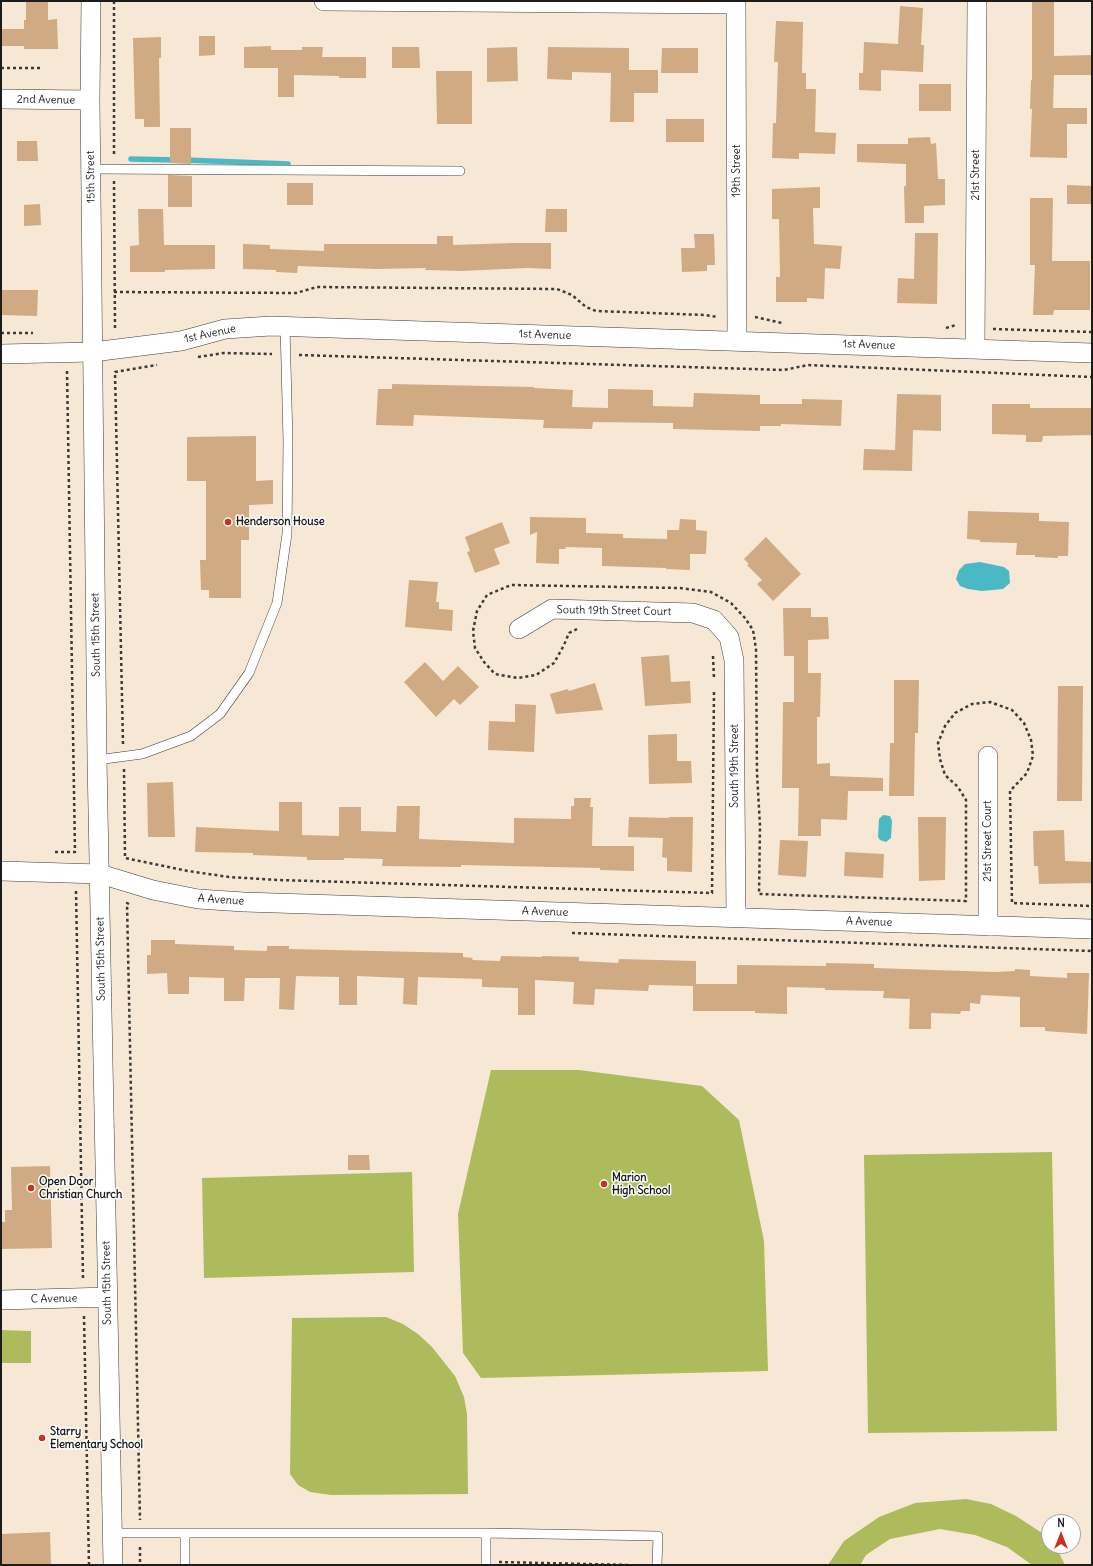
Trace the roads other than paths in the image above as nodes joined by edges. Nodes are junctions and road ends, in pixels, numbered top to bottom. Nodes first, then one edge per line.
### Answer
1 (91, 1) edge
2 (324, 1) edge
3 (977, 1) edge
4 (736, 3) edge
5 (1, 99) edge
6 (90, 100) junction
7 (91, 169) junction
8 (460, 171) dead end
9 (285, 326) junction
10 (737, 341) junction
11 (975, 349) junction
12 (93, 352) junction
13 (1092, 353) edge
14 (1, 354) edge
15 (714, 620) joint
16 (519, 629) dead end
17 (988, 756) dead end
18 (97, 760) junction
19 (1, 871) edge
20 (100, 874) junction
21 (736, 918) junction
22 (988, 926) junction
23 (1092, 929) edge
24 (108, 1298) junction
25 (1, 1300) edge
26 (112, 1533) junction
27 (185, 1533) junction
28 (486, 1533) junction
29 (113, 1565) edge
30 (185, 1565) edge
31 (486, 1565) edge
32 (657, 1565) edge

1 - 6 street, 15th Street
2 - 4 street
3 - 11 street, 21st Street
4 - 10 street, 19th Street
5 - 6 street, 2nd Avenue
6 - 7 street, 15th Street
7 - 8 lane
7 - 12 street, 15th Street
9 - 10 street, 1st Avenue
9 - 12 street, 1st Avenue
9 - 18 lane
10 - 11 street, 1st Avenue
11 - 13 street, 1st Avenue
12 - 14 street, 1st Avenue
12 - 18 street, South 15th Street
15 - 16 street, South 19th Street Court
15 - 21 street, South 19th Street
17 - 22 street, 21st Street Court
18 - 20 street, South 15th Street
19 - 20 street, A Avenue
20 - 21 street, A Avenue
20 - 24 street, South 15th Street
21 - 22 street, A Avenue
22 - 23 street, A Avenue
24 - 25 street, C Avenue
24 - 26 street, South 15th Street
26 - 27 lane
26 - 29 street, South 15th Street
27 - 28 lane
27 - 30 lane
28 - 31 lane
28 - 32 lane

